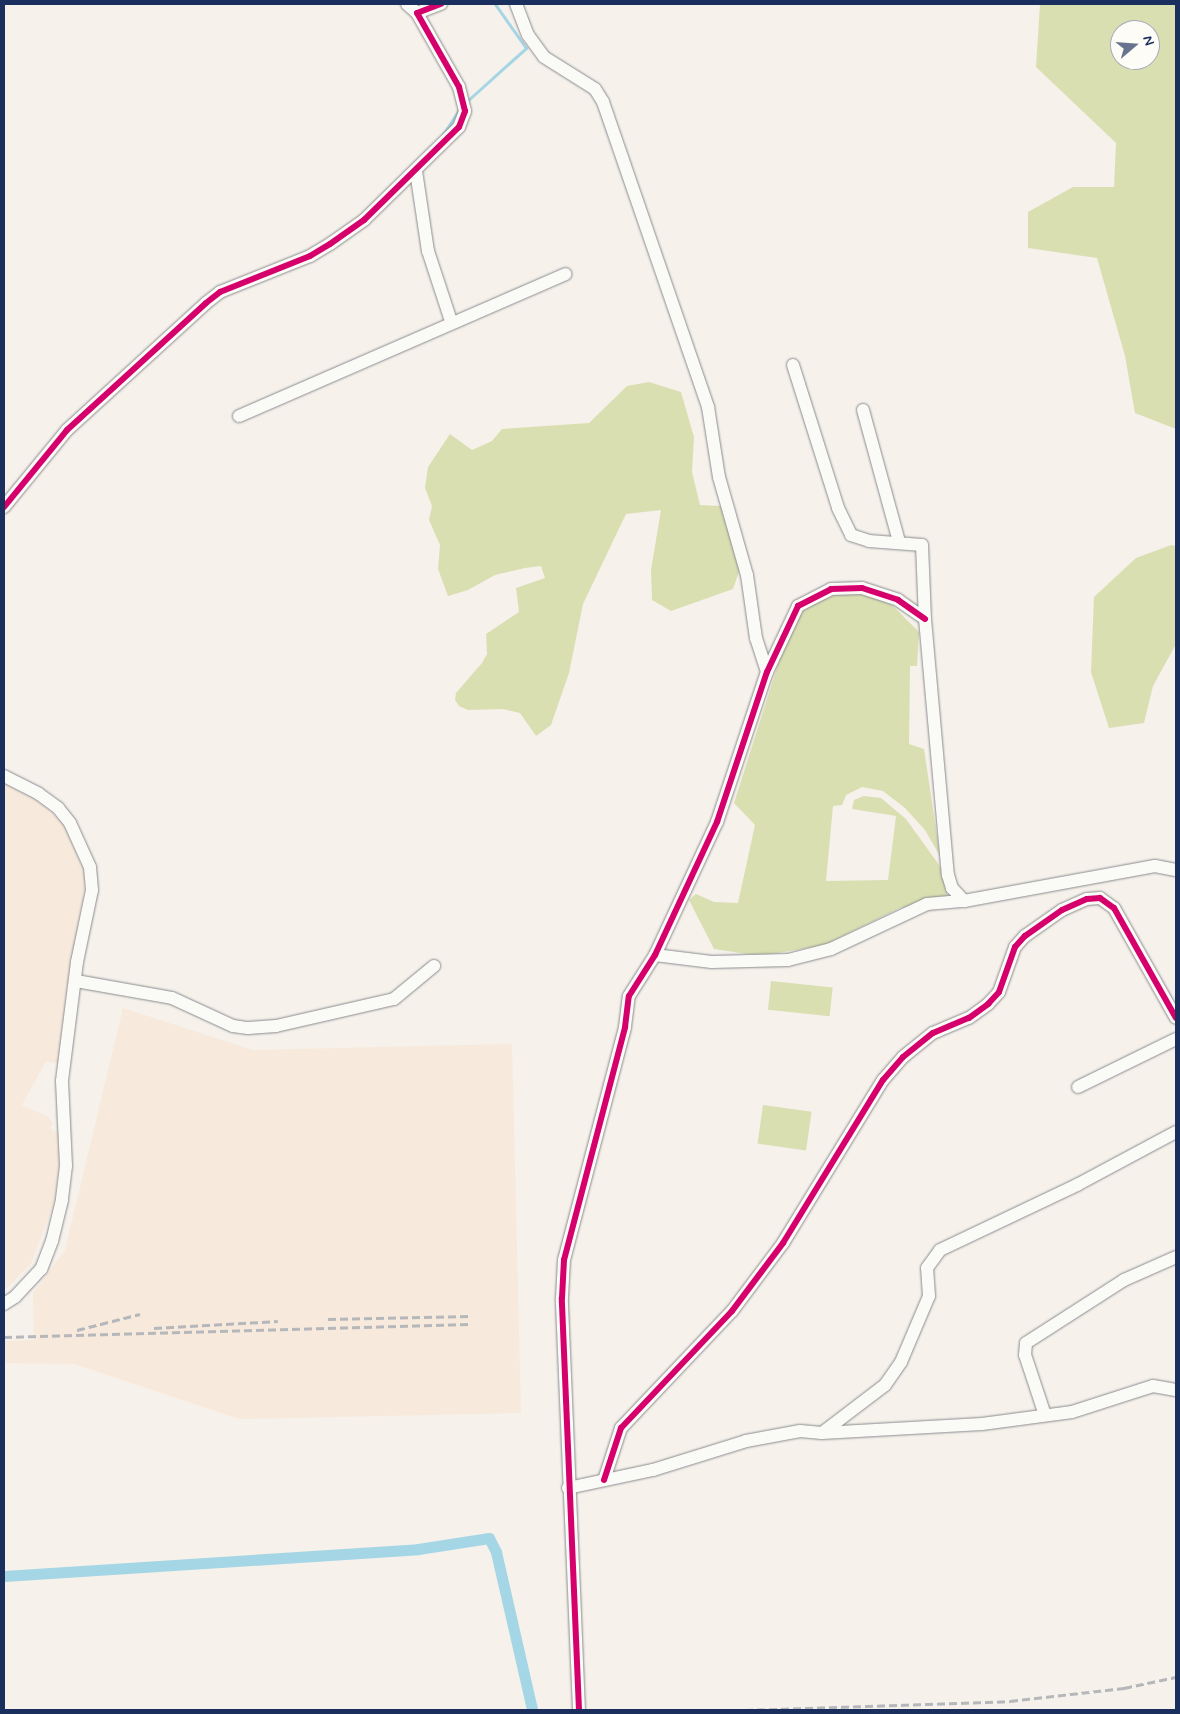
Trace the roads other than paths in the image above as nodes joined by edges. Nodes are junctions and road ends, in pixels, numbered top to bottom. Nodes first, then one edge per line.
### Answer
1 (407, 4) edge
2 (441, 4) edge
3 (516, 4) edge
4 (417, 13) junction
5 (416, 171) junction
6 (565, 274) dead end
7 (451, 321) junction
8 (793, 365) dead end
9 (863, 410) dead end
10 (239, 416) dead end
11 (4, 507) edge
12 (899, 542) junction
13 (925, 619) junction
14 (767, 672) junction
15 (4, 776) edge
16 (1176, 870) edge
17 (964, 901) junction
18 (655, 955) junction
19 (434, 966) dead end
20 (76, 981) junction
21 (1176, 1018) edge
22 (1176, 1039) edge
23 (1078, 1087) dead end
24 (1176, 1132) edge
25 (1176, 1257) edge
26 (4, 1304) edge
27 (1176, 1390) edge
28 (1045, 1416) junction
29 (822, 1433) junction
30 (604, 1480) junction
31 (568, 1488) junction
32 (579, 1710) edge

1 - 4 street
2 - 4 street
3 - 14 street
4 - 5 street
5 - 7 street
5 - 11 street
6 - 7 street
7 - 10 street
8 - 12 street
9 - 12 street
12 - 13 street
13 - 14 street
13 - 17 street
14 - 18 street
15 - 20 street
16 - 17 street
17 - 18 street
18 - 31 street
19 - 20 street
20 - 26 street
21 - 30 street
22 - 23 street
24 - 29 street
25 - 28 street
27 - 28 street
28 - 29 street
29 - 30 street
30 - 31 street
31 - 32 street

